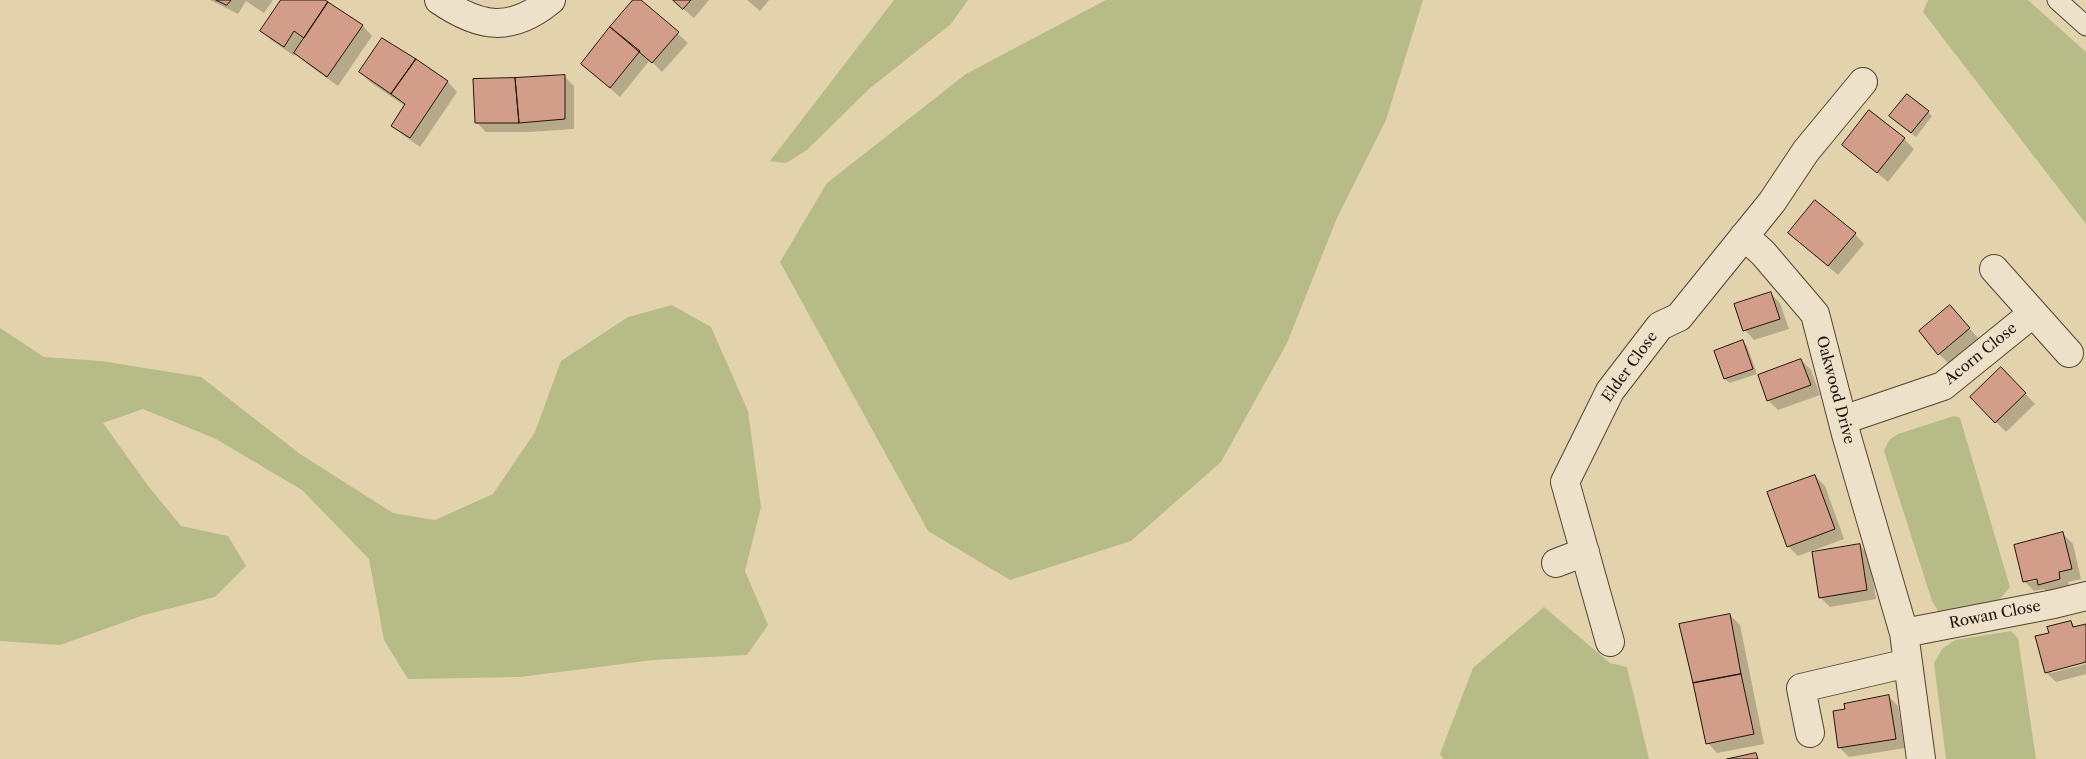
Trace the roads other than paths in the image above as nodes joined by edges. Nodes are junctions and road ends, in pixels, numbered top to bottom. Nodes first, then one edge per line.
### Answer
1 (439, 0) edge
2 (551, 0) edge
3 (2057, 0) edge
4 (2086, 26) edge
5 (1862, 82) dead end
6 (1744, 236) junction
7 (1994, 269) dead end
8 (2032, 314) junction
9 (2069, 353) dead end
10 (1843, 420) junction
11 (1585, 552) junction
12 (1556, 563) dead end
13 (2086, 596) edge
14 (1904, 632) junction
15 (1610, 642) dead end
16 (1908, 663) junction
17 (1810, 733) dead end
18 (1921, 759) edge

1 - 2 street
3 - 4 lane
5 - 6 street
6 - 10 street, Oakwood Drive
6 - 11 street, Elder Close
7 - 8 street, Acorn Close
8 - 9 street, Acorn Close
8 - 10 street, Acorn Close
10 - 14 street, Oakwood Drive
11 - 12 street
11 - 15 street, Elder Close
13 - 14 street, Rowan Close
14 - 16 street, Oakwood Drive
16 - 17 street
16 - 18 street, Oakwood Drive

